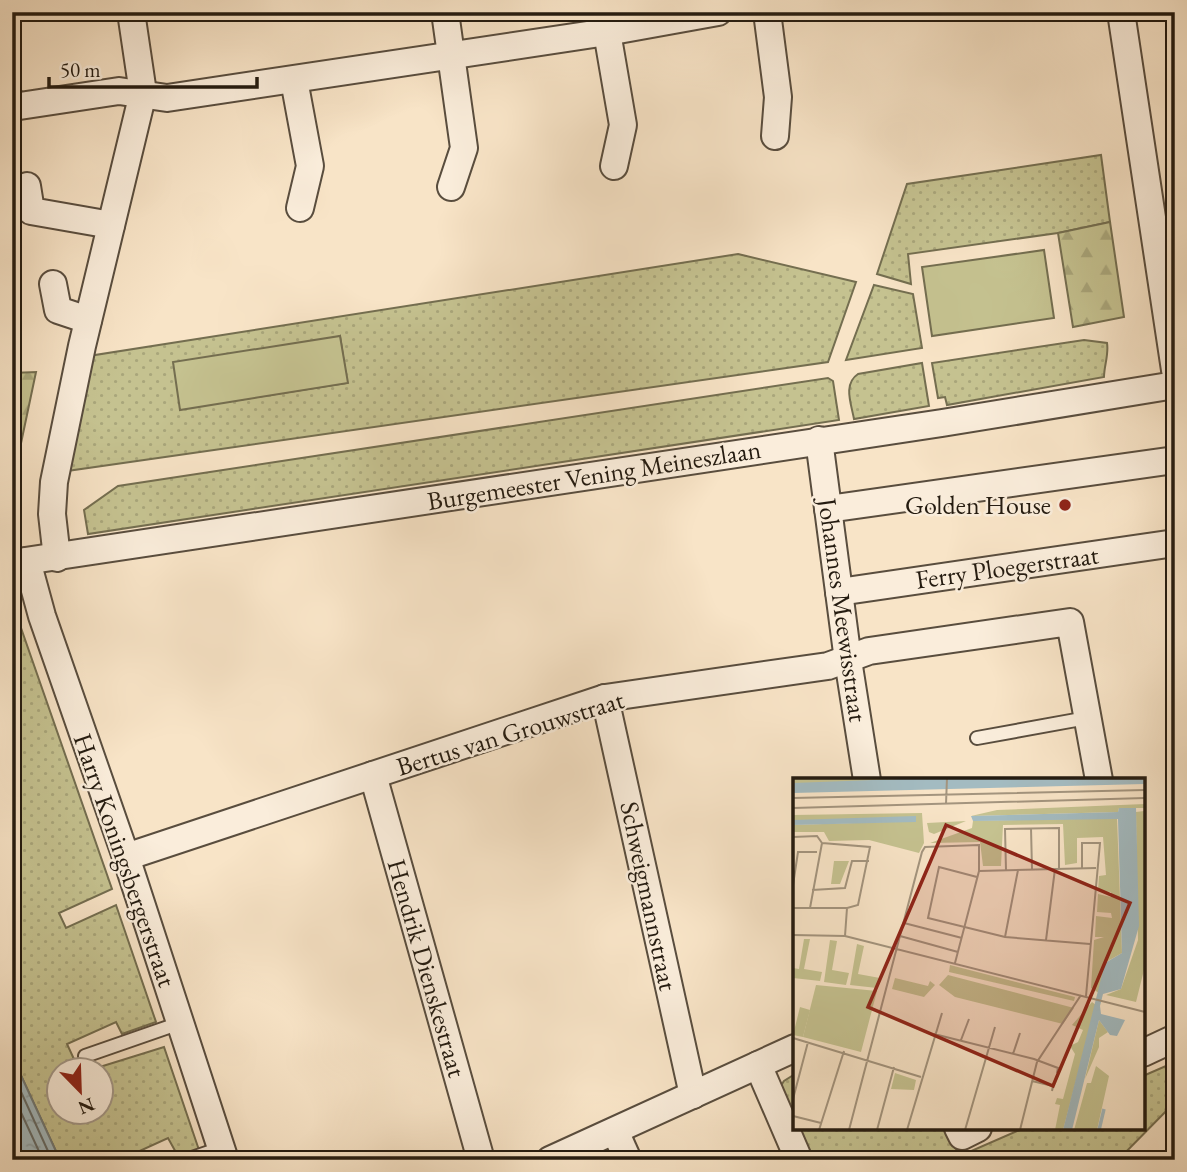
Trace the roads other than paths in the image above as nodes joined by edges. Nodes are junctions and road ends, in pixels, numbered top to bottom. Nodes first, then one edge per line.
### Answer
1 (131, 12) edge
2 (445, 12) edge
3 (718, 12) edge
4 (767, 12) edge
5 (1121, 12) edge
6 (607, 33) junction
7 (451, 55) junction
8 (294, 80) junction
9 (143, 93) junction
10 (12, 101) edge
11 (775, 136) dead end
12 (614, 166) dead end
13 (27, 186) dead end
14 (452, 187) dead end
15 (300, 208) dead end
16 (111, 225) junction
17 (54, 284) dead end
18 (88, 320) junction
19 (1174, 384) edge
20 (819, 440) junction
21 (1175, 460) edge
22 (828, 509) junction
23 (1175, 543) edge
24 (57, 558) junction
25 (20, 562) edge
26 (839, 592) junction
27 (848, 660) junction
28 (605, 698) junction
29 (1087, 718) junction
30 (977, 738) dead end
31 (373, 775) junction
32 (867, 778) edge
33 (1098, 778) edge
34 (126, 857) junction
35 (180, 1023) junction
36 (1175, 1038) edge
37 (793, 1049) edge
38 (1145, 1051) edge
39 (85, 1056) dead end
40 (758, 1065) junction
41 (693, 1095) junction
42 (959, 1130) edge
43 (974, 1130) edge
44 (615, 1131) junction
45 (223, 1154) edge
46 (186, 1160) edge
47 (481, 1160) edge
48 (550, 1160) edge
49 (628, 1160) edge
50 (799, 1160) edge

1 - 9 street
2 - 7 street
3 - 6 street
4 - 11 street
5 - 19 street
6 - 7 street
6 - 12 street
7 - 8 street
7 - 14 street
8 - 9 street
8 - 15 street
9 - 10 street
9 - 16 street
13 - 16 street
16 - 18 street
17 - 18 street
18 - 24 street
19 - 20 street, Burgemeester Vening Meineszlaan
20 - 22 street, Johannes Meewisstraat
20 - 24 street, Burgemeester Vening Meineszlaan
21 - 22 street
22 - 26 street, Johannes Meewisstraat
23 - 26 street, Ferry Ploegerstraat
24 - 25 street, Burgemeester Vening Meineszlaan
25 - 34 street, Harry Koningsbergerstraat
26 - 27 street, Johannes Meewisstraat
27 - 28 street, Bertus van Grouwstraat
27 - 29 street, Bertus van Grouwstraat
27 - 32 street, Johannes Meewisstraat
28 - 31 street, Bertus van Grouwstraat
28 - 41 street, Schweigmannstraat
29 - 30 lane
29 - 33 street
31 - 34 street, Bertus van Grouwstraat
31 - 47 street, Hendrik Dienskestraat
34 - 35 street, Harry Koningsbergerstraat
35 - 39 lane
35 - 45 street, Harry Koningsbergerstraat
36 - 38 street
37 - 40 street
40 - 41 street
40 - 50 street
41 - 44 street
42 - 43 street
44 - 48 street
44 - 49 street
45 - 46 lane

